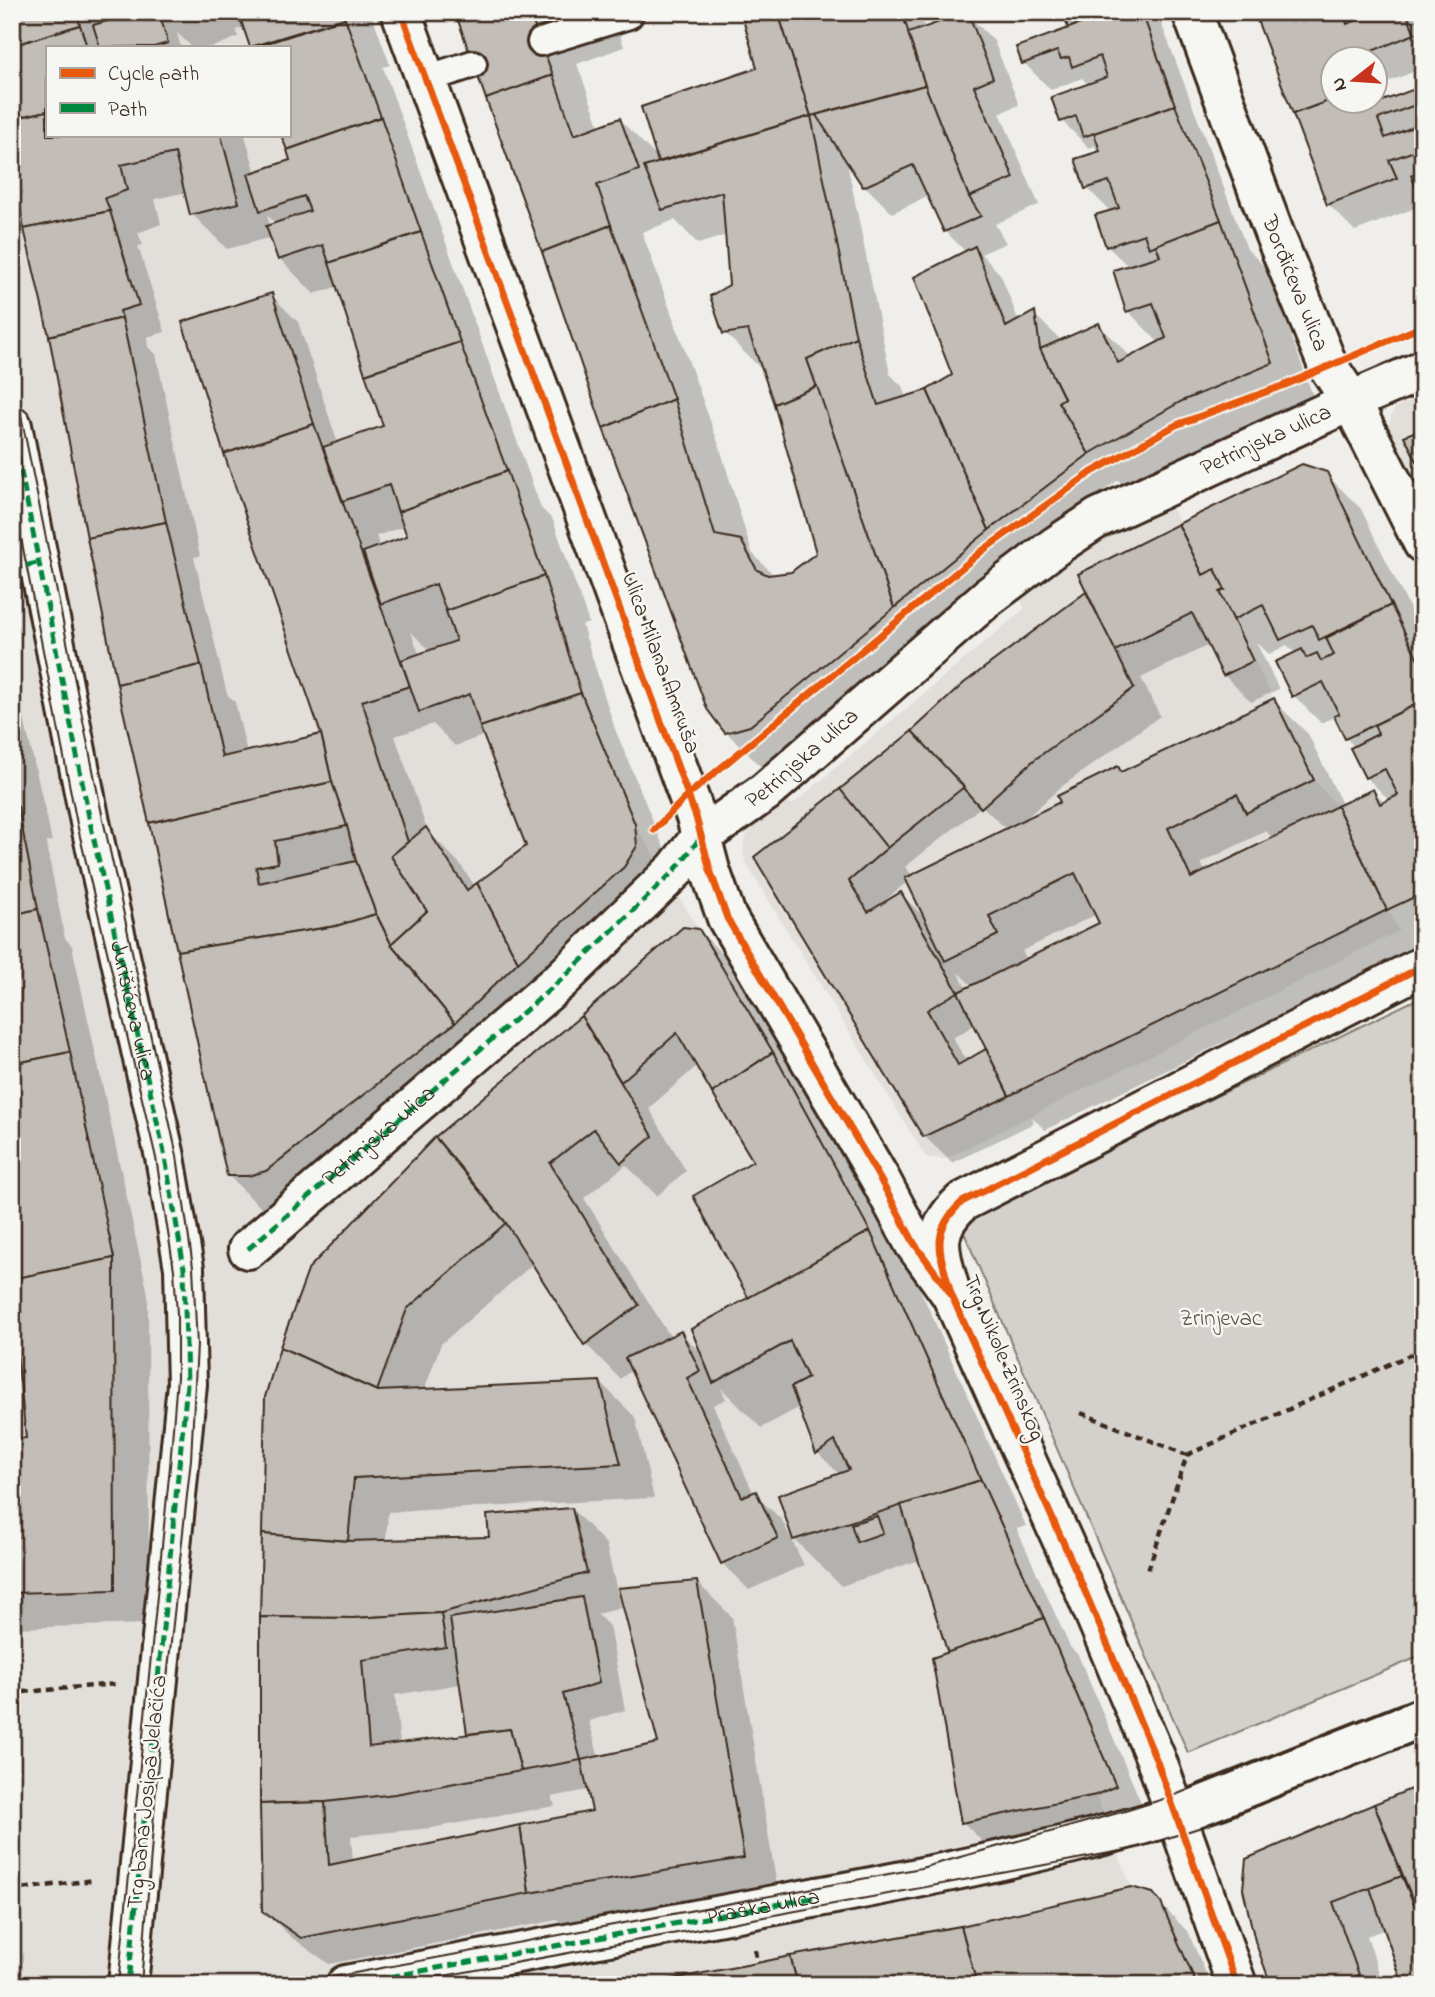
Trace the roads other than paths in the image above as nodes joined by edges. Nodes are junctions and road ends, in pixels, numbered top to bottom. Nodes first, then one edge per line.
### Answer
1 (401, 12) edge
2 (1192, 12) edge
3 (629, 15) dead end
4 (541, 42) dead end
5 (473, 64) dead end
6 (426, 79) junction
7 (1423, 370) edge
8 (1351, 401) junction
9 (12, 426) edge
10 (1423, 543) edge
11 (27, 566) edge
12 (701, 837) junction
13 (1423, 966) edge
14 (248, 1249) dead end
15 (951, 1294) junction
16 (168, 1600) joint
17 (1423, 1717) edge
18 (1176, 1815) junction
19 (128, 1985) edge
20 (346, 1985) edge
21 (1237, 1985) edge

1 - 6 street, Ulica Milana Amruša
2 - 8 street, Đorđićeva ulica
3 - 4 lane
5 - 6 lane
6 - 12 street, Ulica Milana Amruša
7 - 8 street, Petrinjska ulica
8 - 10 street, Đorđićeva ulica
8 - 12 street, Petrinjska ulica
9 - 11 street, Jurišićeva ulica
11 - 16 street, Jurišićeva ulica
12 - 14 street, Petrinjska ulica
12 - 15 street, Ulica Milana Amruša
13 - 15 street, Trg Nikole Zrinskog
15 - 18 street, Trg Nikole Zrinskog
16 - 19 street, Trg bana Josipa Jelačića
17 - 18 street
18 - 20 street, Praška ulica
18 - 21 street, Trg Nikole Zrinskog

